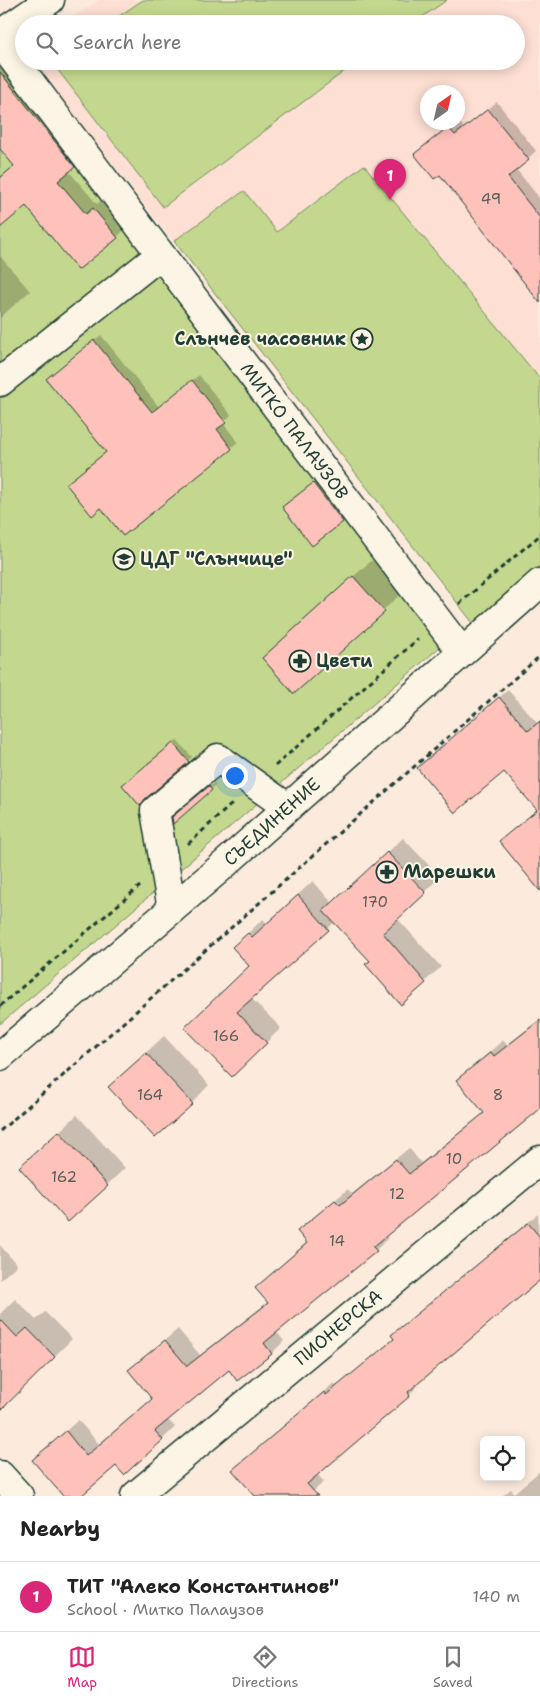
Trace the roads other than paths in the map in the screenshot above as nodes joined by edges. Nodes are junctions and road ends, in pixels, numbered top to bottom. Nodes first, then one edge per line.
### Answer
1 (50, 0) edge
2 (28, 15) edge
3 (15, 24) edge
4 (0, 34) edge
5 (0, 42) edge
6 (15, 62) edge
7 (21, 70) edge
8 (160, 255) junction
9 (0, 382) edge
10 (540, 583) edge
11 (461, 651) junction
12 (287, 807) junction
13 (172, 909) junction
14 (0, 1056) edge
15 (540, 1160) edge
16 (0, 1475) edge
17 (19, 1496) edge
18 (135, 1496) edge

1 - 2 street
3 - 4 street
5 - 6 street, МИТКО ПАЛАУЗОВ
7 - 8 street, МИТКО ПАЛАУЗОВ
8 - 9 street
8 - 11 street, МИТКО ПАЛАУЗОВ
10 - 11 street, СЪЕДИНЕНИЕ
11 - 12 street, СЪЕДИНЕНИЕ
12 - 13 street, СЪЕДИНЕНИЕ
12 - 13 street
13 - 14 street, СЪЕДИНЕНИЕ
15 - 18 street, ПИОНЕРСКА
16 - 17 street

